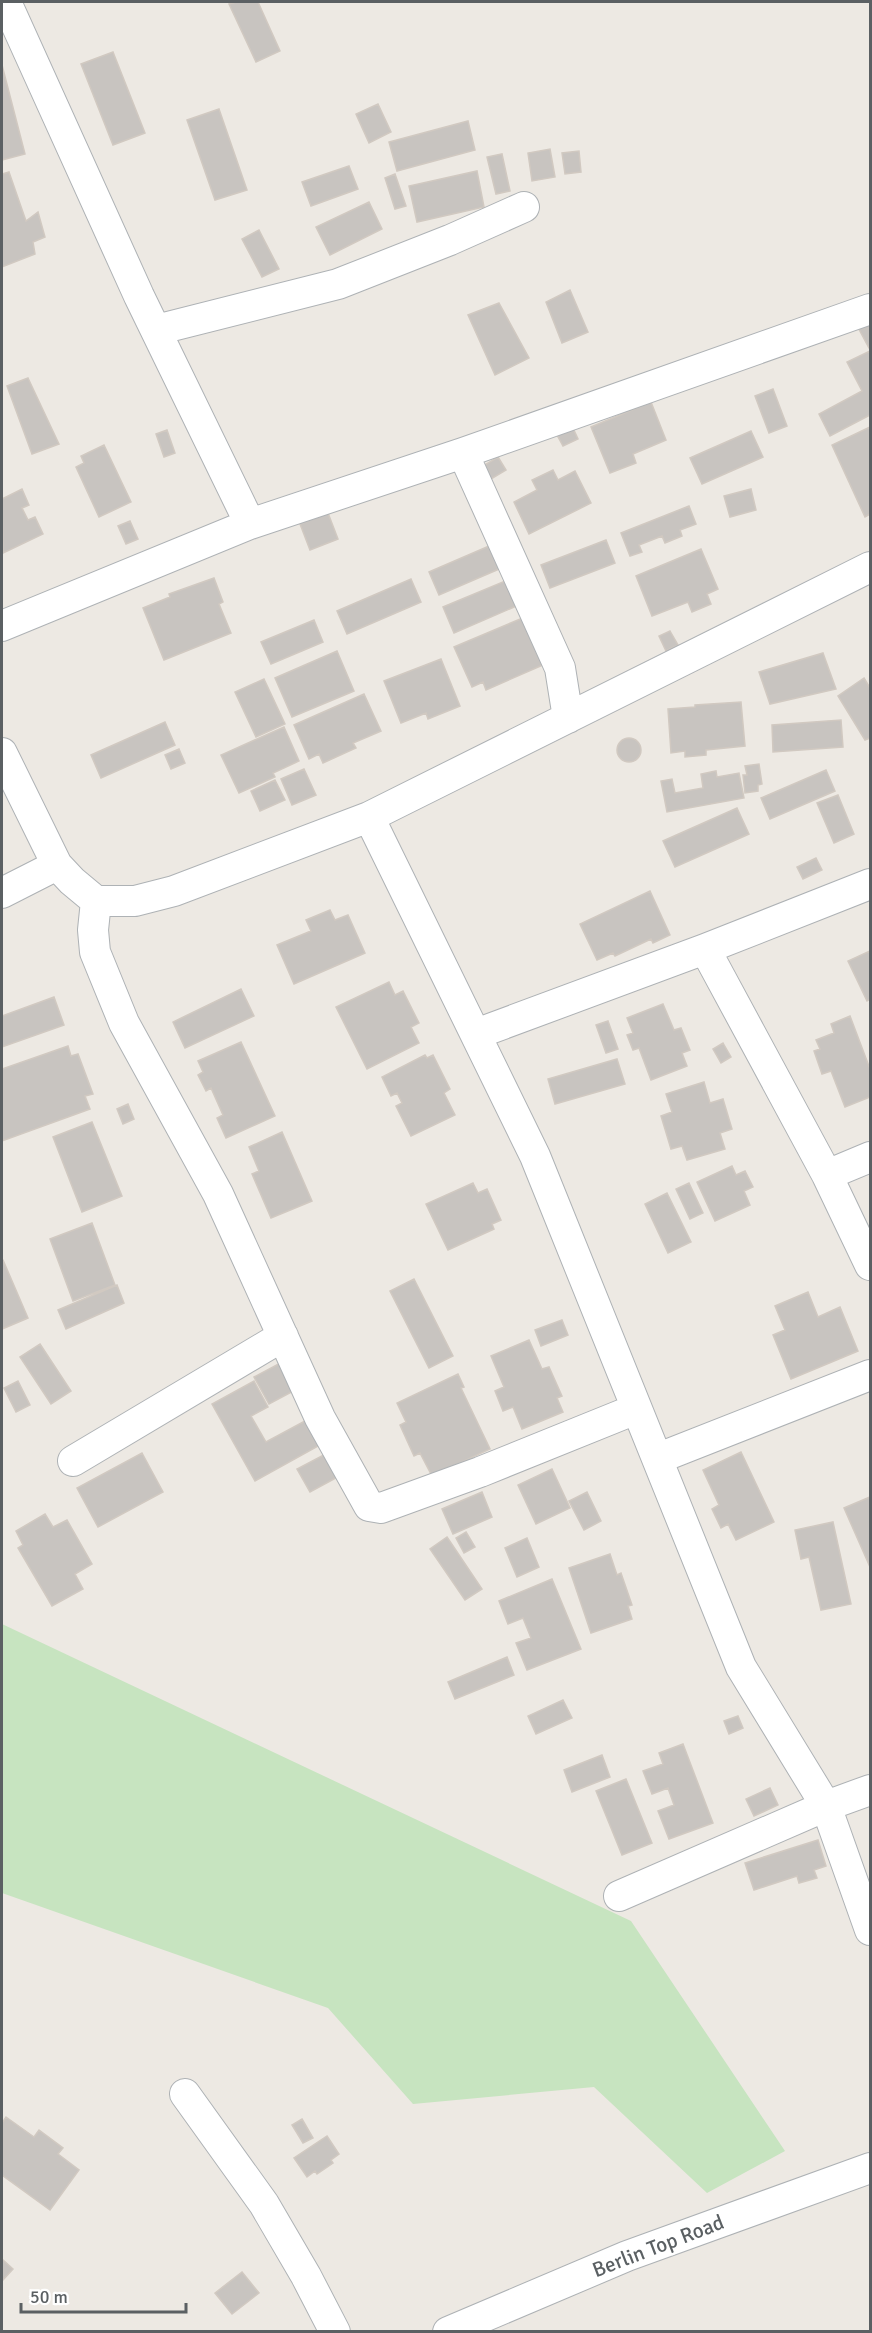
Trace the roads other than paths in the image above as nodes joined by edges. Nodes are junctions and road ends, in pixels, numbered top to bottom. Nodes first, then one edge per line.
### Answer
1 (6, 2) edge
2 (524, 207) dead end
3 (870, 309) edge
4 (156, 330) junction
5 (463, 453) junction
6 (250, 524) junction
7 (870, 567) edge
8 (2, 626) edge
9 (568, 718) junction
10 (2, 753) edge
11 (369, 817) junction
12 (57, 865) junction
13 (870, 884) edge
14 (2, 892) edge
15 (96, 901) junction
16 (705, 949) junction
17 (476, 1034) junction
18 (870, 1157) edge
19 (827, 1175) junction
20 (870, 1265) edge
21 (283, 1336) junction
22 (870, 1375) edge
23 (636, 1409) junction
24 (658, 1458) junction
25 (73, 1461) dead end
26 (870, 1790) edge
27 (826, 1806) junction
28 (620, 1896) dead end
29 (870, 1930) edge
30 (185, 2094) dead end
31 (870, 2168) edge
32 (334, 2331) edge
33 (448, 2331) edge

1 - 4 street
2 - 4 street
3 - 5 street
4 - 6 street
5 - 6 street
5 - 9 street
6 - 8 street
7 - 9 street
9 - 11 street
10 - 12 street
11 - 15 street
11 - 17 street
12 - 14 street
12 - 15 street
13 - 16 street
15 - 21 street
16 - 17 street
16 - 19 street
17 - 23 street
18 - 19 street
19 - 20 street
21 - 23 street
21 - 25 street
22 - 24 street
23 - 24 street
24 - 27 street
26 - 27 street
27 - 28 street
27 - 29 street
30 - 32 street
31 - 33 street, Berlin Top Road

